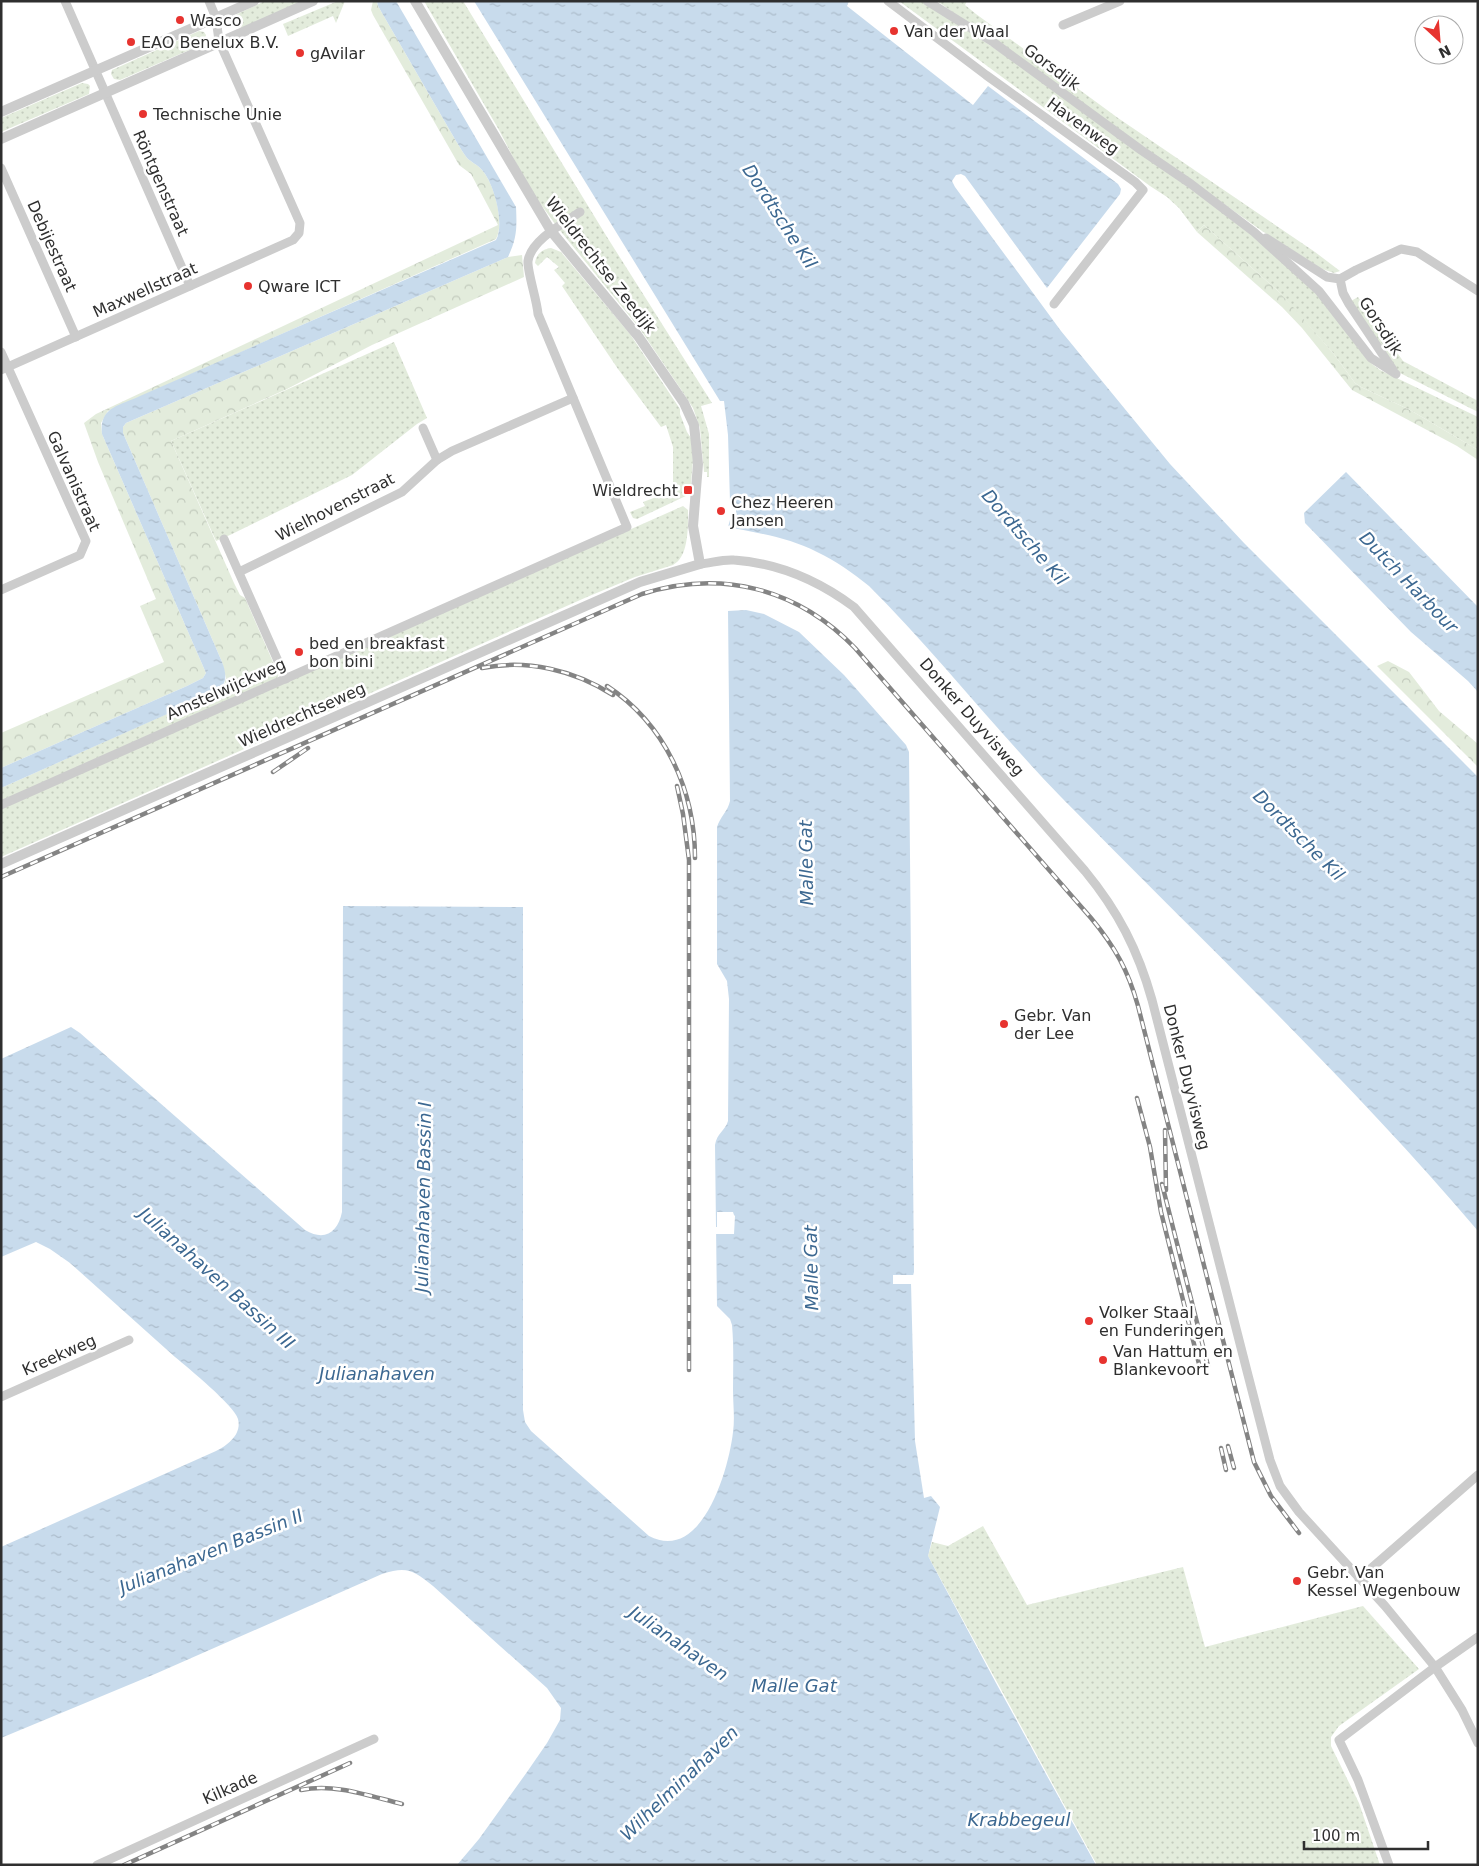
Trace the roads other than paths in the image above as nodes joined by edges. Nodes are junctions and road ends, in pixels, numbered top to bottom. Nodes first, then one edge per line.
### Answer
1 (65, 1) edge
2 (209, 1) edge
3 (254, 1) edge
4 (312, 1) edge
5 (415, 1) edge
6 (888, 1) edge
7 (927, 1) edge
8 (1120, 1) edge
9 (216, 18) junction
10 (1063, 25) dead end
11 (219, 41) junction
12 (96, 70) junction
13 (104, 93) junction
14 (1, 112) edge
15 (1, 138) edge
16 (1, 168) edge
17 (580, 212) dead end
18 (551, 231) junction
19 (1254, 232) junction
20 (1340, 279) junction
21 (190, 286) junction
22 (1478, 291) edge
23 (1054, 304) dead end
24 (76, 337) junction
25 (1, 352) edge
26 (4, 368) edge
27 (573, 398) junction
28 (423, 428) dead end
29 (437, 460) junction
30 (224, 539) dead end
31 (700, 564) junction
32 (239, 572) junction
33 (1, 590) edge
34 (286, 679) junction
35 (1, 805) edge
36 (1, 864) edge
37 (129, 1340) dead end
38 (1, 1397) edge
39 (1478, 1475) edge
40 (1359, 1579) junction
41 (1478, 1637) edge
42 (1435, 1667) junction
43 (374, 1739) dead end
44 (1478, 1744) edge
45 (97, 1865) edge
46 (1389, 1865) edge

1 - 12 street, Röntgenstraat
2 - 9 street
3 - 9 street
4 - 11 street
5 - 18 street, Wieldrechtse Zeedijk
6 - 23 street, Havenweg
7 - 19 street, Gorsdijk
8 - 10 street
9 - 11 street
9 - 12 street
11 - 13 street
11 - 21 street, Maxwellstraat
12 - 13 street, Röntgenstraat
12 - 14 street
13 - 15 street
13 - 21 street, Röntgenstraat
16 - 24 street, Debijestraat
17 - 18 street
18 - 27 street
18 - 31 street, Wieldrechtse Zeedijk
19 - 20 street, Gorsdijk
19 - 20 street, Gorsdijk
20 - 22 street
21 - 24 street, Maxwellstraat
24 - 26 street, Maxwellstraat
25 - 26 street, Galvanistraat
26 - 33 street, Galvanistraat
27 - 29 street, Wielhovenstraat
27 - 34 street, Amstelwijckweg
28 - 29 street
29 - 32 street, Wielhovenstraat
30 - 32 street
31 - 36 street, Wieldrechtseweg
31 - 40 street, Donker Duyvisweg
32 - 34 street
34 - 35 street, Amstelwijckweg
37 - 38 street, Kreekweg
39 - 40 street
40 - 42 street, Donker Duyvisweg
41 - 42 street
42 - 44 street, Donker Duyvisweg
42 - 46 street
43 - 45 street, Kilkade

